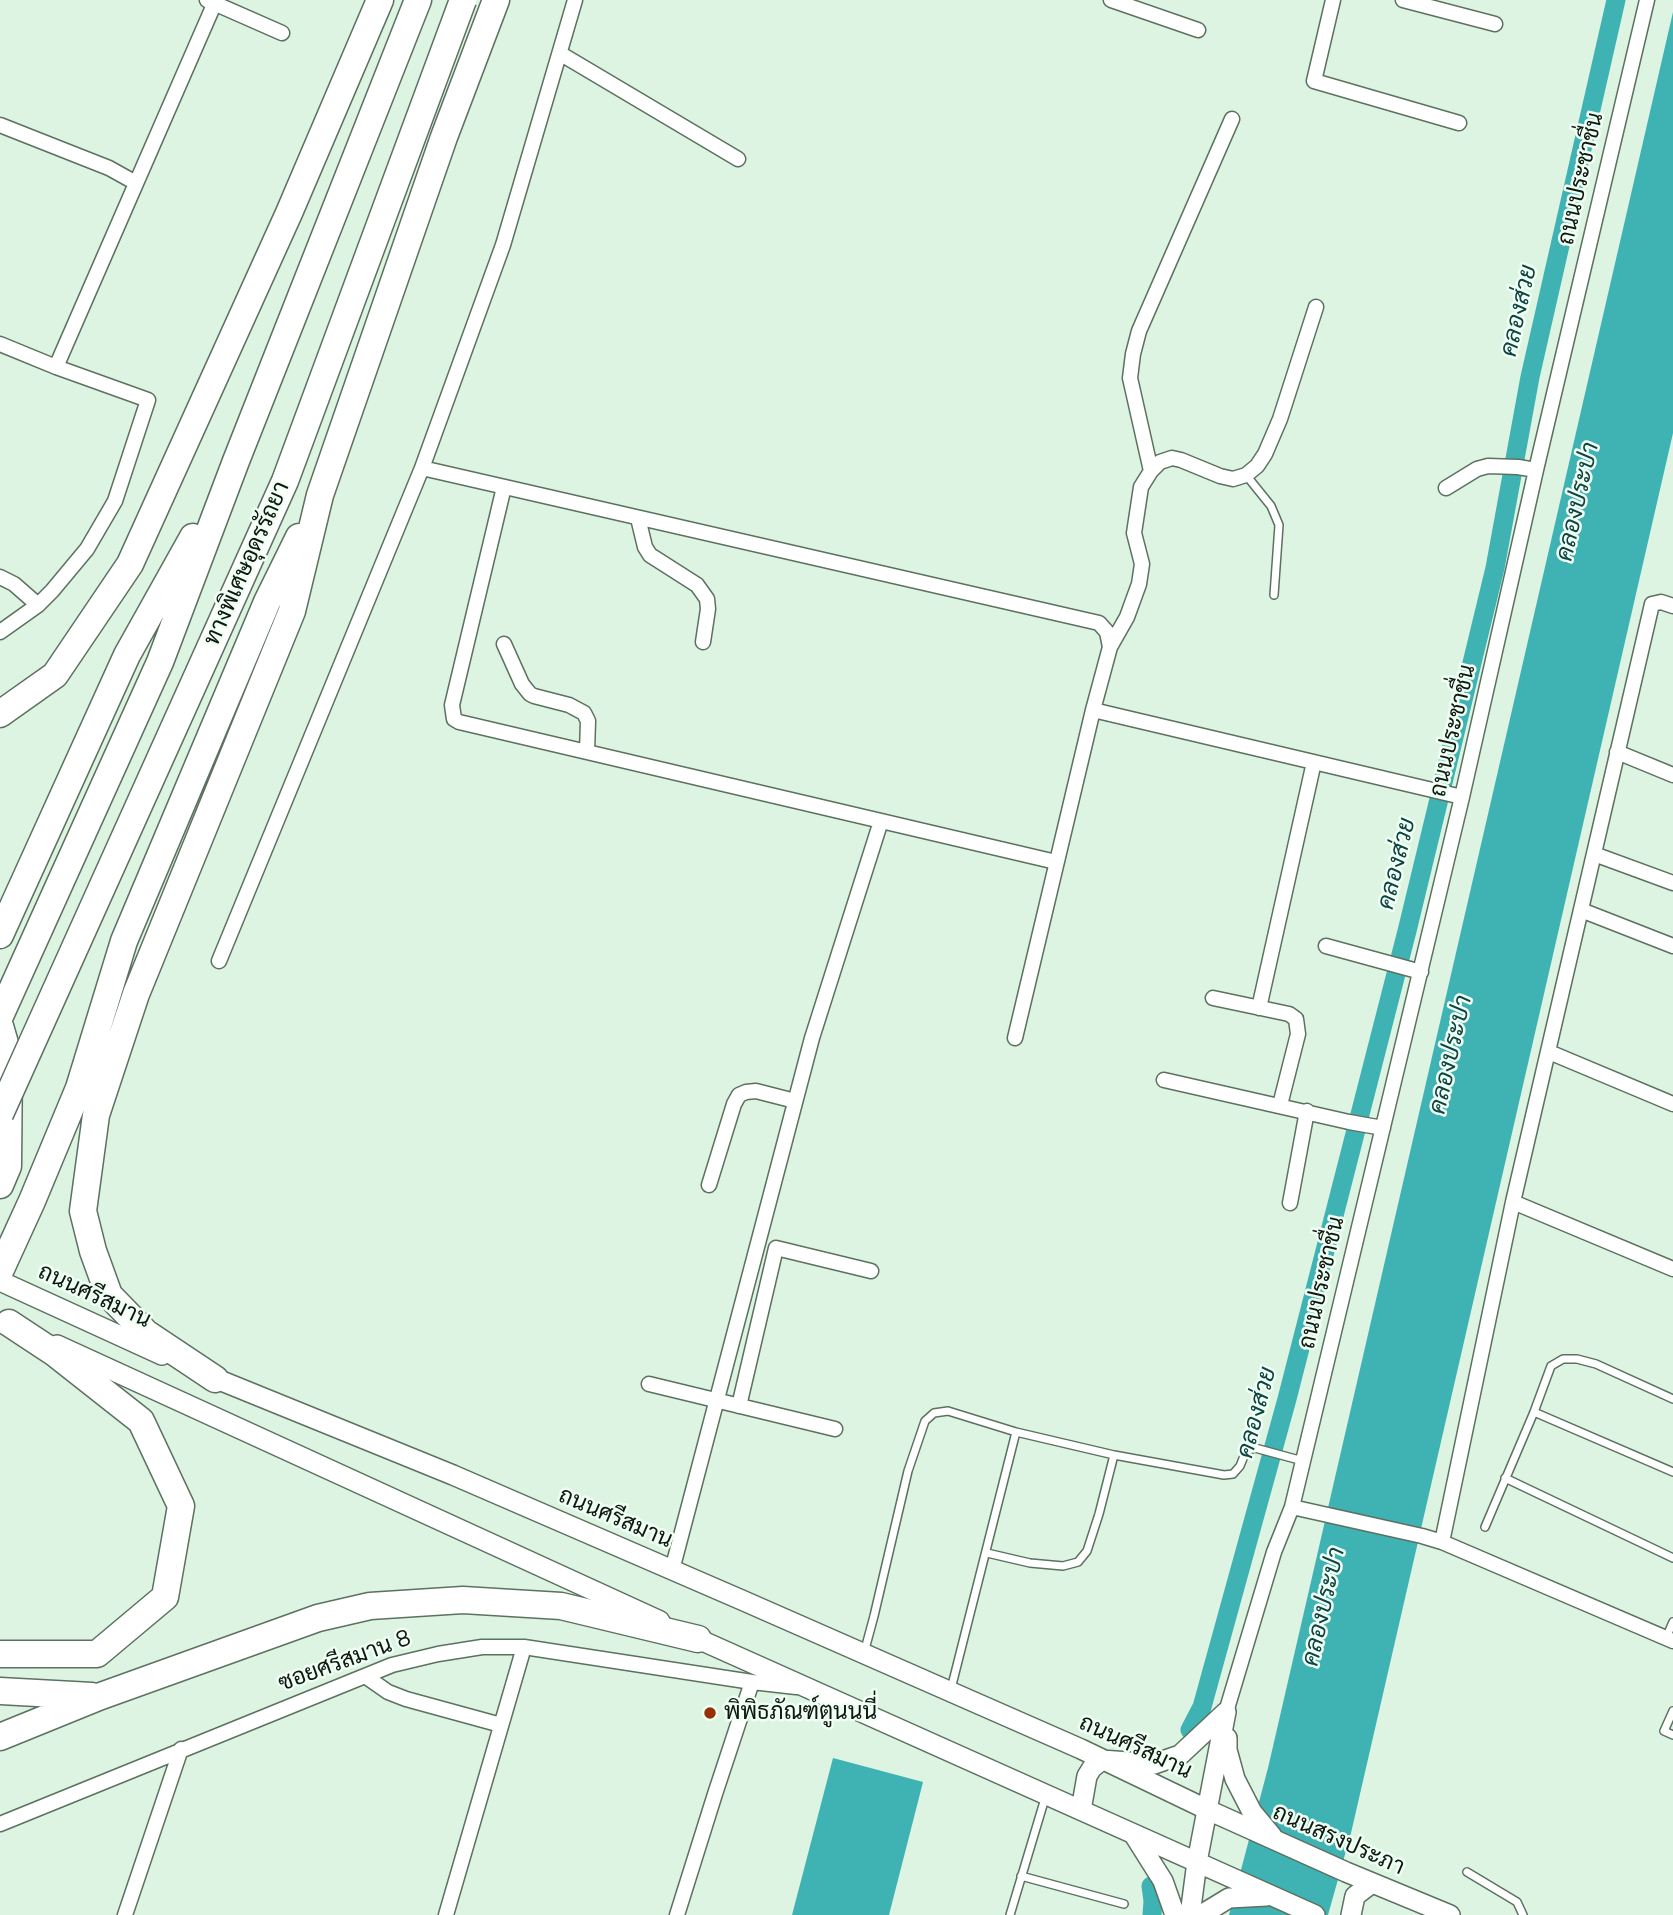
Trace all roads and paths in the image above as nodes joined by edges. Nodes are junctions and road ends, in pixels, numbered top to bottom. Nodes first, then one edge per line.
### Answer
1 (380, 0) edge
2 (418, 0) edge
3 (463, 0) edge
4 (496, 0) edge
5 (576, 0) edge
6 (1111, 0) edge
7 (1333, 0) edge
8 (1403, 0) edge
9 (1647, 0) edge
10 (212, 1) edge
11 (1495, 24) dead end
12 (1198, 30) dead end
13 (282, 33) dead end
14 (561, 54) junction
15 (1232, 119) dead end
16 (1459, 123) dead end
17 (0, 125) edge
18 (738, 159) dead end
19 (136, 183) junction
20 (1316, 307) dead end
21 (0, 344) edge
22 (56, 367) junction
23 (236, 461) junction
24 (422, 468) junction
25 (1536, 470) junction
26 (1151, 471) junction
27 (1246, 475) junction
28 (504, 487) junction
29 (1446, 488) dead end
30 (320, 495) junction
31 (638, 518) junction
32 (0, 577) edge
33 (1274, 594) dead end
34 (38, 605) junction
35 (1673, 606) edge
36 (0, 632) edge
37 (703, 642) dead end
38 (503, 644) dead end
39 (1110, 647) junction
40 (1093, 710) junction
41 (0, 714) edge
42 (1617, 751) junction
43 (587, 752) junction
44 (1314, 762) junction
45 (1673, 775) edge
46 (1448, 793) junction
47 (881, 821) junction
48 (1594, 854) junction
49 (1056, 862) junction
50 (1673, 883) edge
51 (1581, 910) junction
52 (0, 935) edge
53 (1673, 946) edge
54 (1326, 947) dead end
55 (219, 961) dead end
56 (1421, 972) junction
57 (1213, 998) dead end
58 (1259, 1008) junction
59 (0, 1016) edge
60 (0, 1026) edge
61 (1015, 1038) dead end
62 (1549, 1052) junction
63 (1164, 1080) dead end
64 (795, 1101) junction
65 (1673, 1104) edge
66 (1280, 1105) junction
67 (1307, 1111) junction
68 (0, 1114) edge
69 (1376, 1127) junction
70 (0, 1185) edge
71 (709, 1185) dead end
72 (1513, 1202) junction
73 (1290, 1203) dead end
74 (1673, 1269) edge
75 (0, 1271) edge
76 (871, 1271) dead end
77 (0, 1281) edge
78 (4, 1321) edge
79 (215, 1379) junction
80 (649, 1384) dead end
81 (1673, 1399) edge
82 (716, 1401) junction
83 (739, 1406) junction
84 (1534, 1412) junction
85 (835, 1429) dead end
86 (1016, 1432) junction
87 (1114, 1455) junction
88 (1303, 1461) junction
89 (1673, 1472) edge
90 (1506, 1478) junction
91 (1292, 1507) junction
92 (1485, 1527) dead end
93 (1442, 1542) junction
94 (987, 1553) junction
95 (1673, 1558) edge
96 (672, 1570) junction
97 (1673, 1622) edge
98 (698, 1639) junction
99 (1670, 1640) edge
100 (524, 1647) junction
101 (0, 1654) edge
102 (863, 1654) junction
103 (365, 1676) junction
104 (752, 1682) junction
105 (807, 1688) junction
106 (0, 1691) edge
107 (951, 1692) junction
108 (101, 1696) junction
109 (1673, 1711) edge
110 (1226, 1712) junction
111 (501, 1725) junction
112 (1673, 1735) edge
113 (0, 1737) edge
114 (181, 1749) junction
115 (1102, 1760) junction
116 (1046, 1795) junction
117 (1081, 1810) junction
118 (1208, 1810) junction
119 (1249, 1819) junction
120 (0, 1824) edge
121 (1134, 1835) junction
122 (1197, 1862) junction
123 (1467, 1872) dead end
124 (1021, 1876) junction
125 (1372, 1883) junction
126 (1231, 1889) junction
127 (1124, 1904) dead end
128 (125, 1915) edge
129 (446, 1915) edge
130 (677, 1915) edge
131 (1010, 1915) edge
132 (1175, 1915) edge
133 (1190, 1915) edge
134 (1201, 1915) edge
135 (1315, 1915) edge
136 (1350, 1915) edge
137 (1450, 1915) edge
138 (1523, 1915) edge

1 - 41 highway
2 - 23 highway, ทางพิเศษอุดรรัถยา
3 - 68 highway, ทางพิเศษอุดรรัถยา, bridge
4 - 30 highway
5 - 14 street
6 - 12 street
7 - 16 street
8 - 11 street
9 - 25 street, ถนนประชาชื่น
10 - 13 street
10 - 19 street
14 - 18 street
14 - 24 street
15 - 26 street
17 - 19 street
19 - 22 street
20 - 27 street
21 - 22 street
22 - 34 street
23 - 52 highway
23 - 59 highway, ทางพิเศษอุดรรัถยา
24 - 28 street
24 - 55 street
25 - 29 street
25 - 46 street, ถนนประชาชื่น
26 - 27 street
26 - 39 street
27 - 33 lane
28 - 31 street
28 - 43 street
30 - 75 highway
30 - 79 highway
31 - 37 street
31 - 39 street
32 - 34 street
34 - 36 street
35 - 42 street
38 - 43 street
39 - 40 street
40 - 44 street
40 - 49 street
42 - 45 street
42 - 48 street
43 - 47 street
44 - 46 street
44 - 58 street
46 - 56 street, ถนนประชาชื่น
47 - 49 street
47 - 64 street
48 - 50 street
48 - 51 street
49 - 61 street
51 - 53 street
51 - 62 street
54 - 56 street
56 - 69 street, ถนนประชาชื่น
57 - 58 street
58 - 66 street
60 - 70 highway, bridge
62 - 65 street
62 - 72 street
63 - 66 street
64 - 71 street
64 - 82 street
66 - 67 street
67 - 69 street
67 - 73 street
69 - 88 street, ถนนประชาชื่น
72 - 74 street
72 - 93 street
76 - 83 street
77 - 79 main road, ถนนศรีสมาน
78 - 98 main road
78 - 101 highway
79 - 96 main road, ถนนศรีสมาน
80 - 82 street
81 - 84 lane
82 - 83 street
82 - 96 street
83 - 85 street
84 - 89 lane
84 - 90 lane
86 - 87 lane
86 - 94 lane
86 - 102 lane
87 - 88 lane
87 - 94 lane
88 - 91 street, ถนนประชาชื่น
90 - 92 lane
90 - 95 lane
91 - 93 street
91 - 110 street, ถนนประชาชื่น
93 - 99 street
94 - 107 lane
96 - 102 main road, ถนนศรีสมาน
97 - 99 lane
98 - 105 main road
98 - 108 highway
100 - 103 street, ซอยศรีสมาน 8
100 - 104 street, ซอยศรีสมาน 8
100 - 111 street
102 - 107 main road, ถนนศรีสมาน
103 - 111 street
103 - 114 street, ซอยศรีสมาน 8
104 - 105 street, ซอยศรีสมาน 8
104 - 130 street
105 - 116 main road
106 - 108 highway
107 - 115 main road, ถนนศรีสมาน
108 - 113 highway
109 - 112 lane
110 - 115 main road
110 - 118 main road
110 - 119 main road
111 - 129 street
114 - 120 street, ซอยศรีสมาน 8
114 - 128 street
115 - 117 main road
115 - 118 main road, ถนนศรีสมาน
116 - 117 main road
116 - 124 lane
117 - 121 main road
118 - 119 main road, ถนนสรงประภา
118 - 122 main road
119 - 125 main road, ถนนสรงประภา
121 - 122 main road
121 - 132 main road
122 - 126 main road
122 - 133 main road
123 - 138 lane
124 - 127 lane
124 - 131 lane
125 - 136 main road
125 - 137 main road, ถนนสรงประภา
126 - 134 main road
126 - 135 main road

